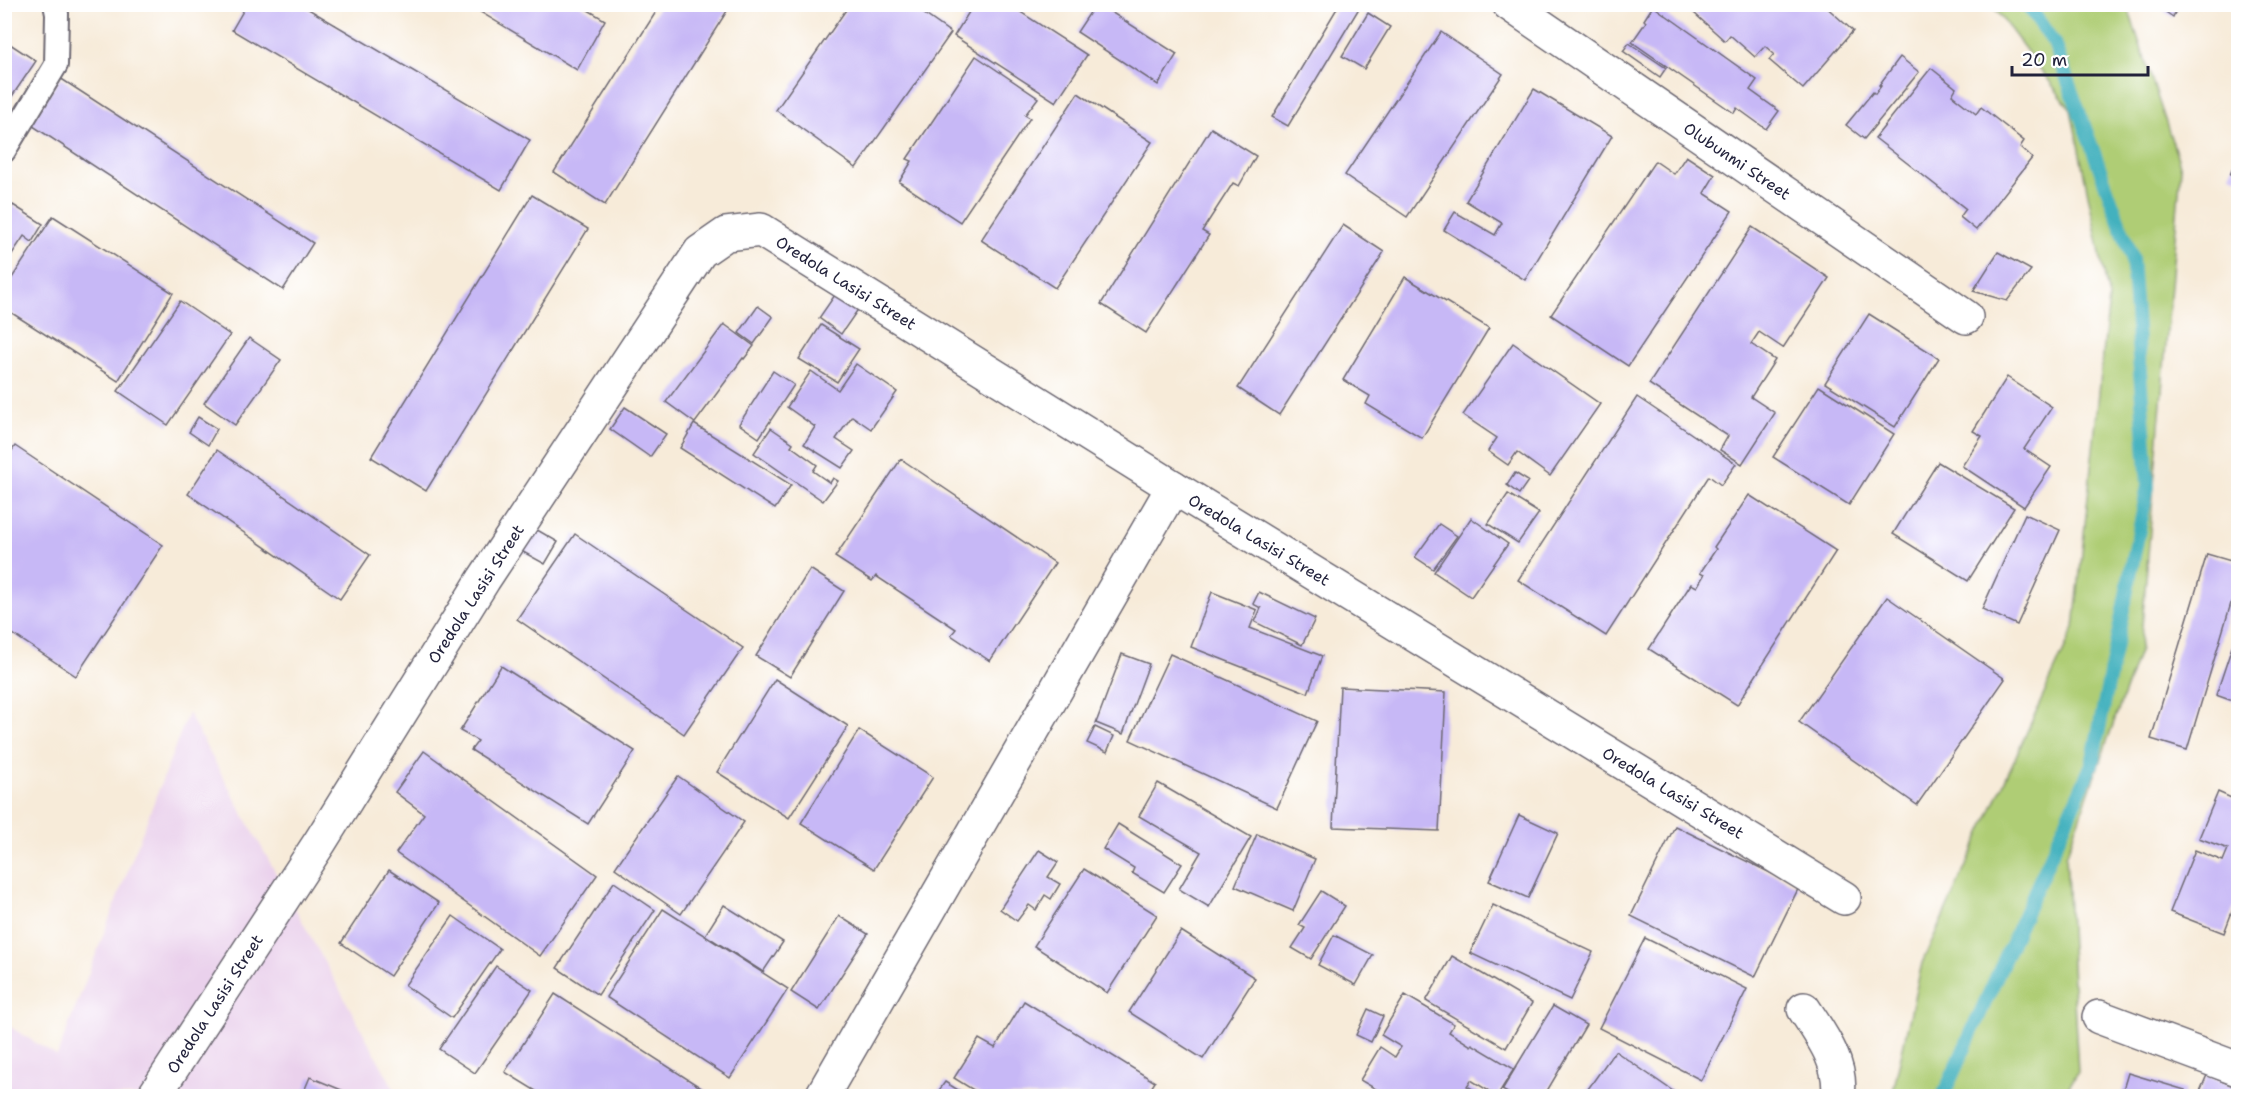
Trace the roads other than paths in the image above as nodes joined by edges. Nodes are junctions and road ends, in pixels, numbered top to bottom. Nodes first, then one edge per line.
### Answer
1 (56, 4) edge
2 (1509, 4) edge
3 (1548, 15) edge
4 (4, 151) edge
5 (1966, 317) dead end
6 (1173, 487) junction
7 (1844, 898) dead end
8 (1804, 1010) dead end
9 (2099, 1017) dead end
10 (2238, 1069) edge
11 (154, 1096) edge
12 (822, 1096) edge
13 (1838, 1096) edge

1 - 4 lane
2 - 3 street, Olubunmi Street
3 - 5 street, Olubunmi Street
6 - 7 street, Oredola Lasisi Street
6 - 11 street, Oredola Lasisi Street
6 - 12 street
8 - 13 street
9 - 10 street

